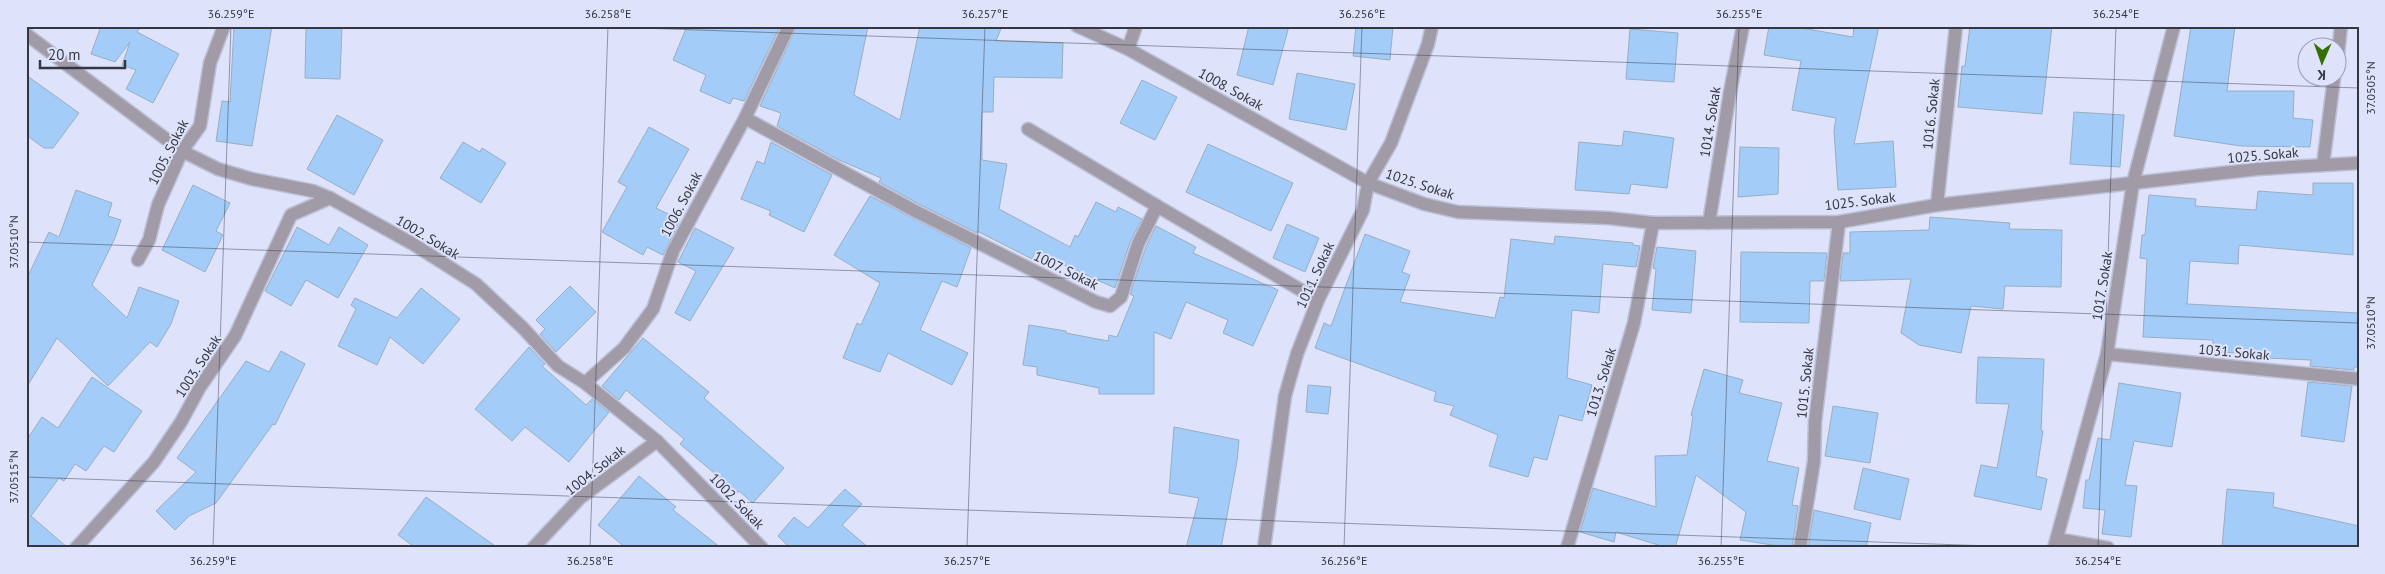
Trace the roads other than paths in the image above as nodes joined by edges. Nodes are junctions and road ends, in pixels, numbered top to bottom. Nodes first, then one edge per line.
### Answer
1 (224, 26) edge
2 (789, 26) edge
3 (1077, 26) edge
4 (1136, 26) edge
5 (1432, 26) edge
6 (1743, 26) edge
7 (1956, 26) edge
8 (2174, 26) edge
9 (26, 34) edge
10 (1128, 49) junction
11 (2333, 88) edge
12 (745, 118) junction
13 (1028, 129) dead end
14 (182, 152) junction
15 (2359, 163) edge
16 (2323, 165) junction
17 (1368, 182) junction
18 (2133, 183) junction
19 (330, 198) junction
20 (1937, 205) junction
21 (1157, 206) junction
22 (1839, 222) junction
23 (1653, 223) junction
24 (1709, 223) junction
25 (138, 260) dead end
26 (1318, 300) junction
27 (2107, 354) junction
28 (2359, 379) edge
29 (585, 383) junction
30 (657, 441) junction
31 (2056, 543) edge
32 (76, 548) edge
33 (533, 548) edge
34 (762, 548) edge
35 (1264, 548) edge
36 (1567, 548) edge
37 (1800, 548) edge
38 (2108, 548) edge

1 - 14 street, 1005. Sokak
2 - 12 street, 1006. Sokak
3 - 10 street, 1008. Sokak
4 - 10 street
5 - 17 street, 1011. Sokak
6 - 24 street, 1014. Sokak
7 - 20 street, 1016. Sokak
8 - 18 street, 1017. Sokak
9 - 14 street, 1002. Sokak
10 - 17 street, 1008. Sokak
11 - 16 street
12 - 21 street, 1007. Sokak
12 - 29 street, 1006. Sokak
13 - 21 street
14 - 19 street, 1002. Sokak
14 - 25 street, 1005. Sokak
15 - 16 street, 1025. Sokak
16 - 18 street, 1025. Sokak
17 - 23 street, 1025. Sokak
17 - 26 street, 1011. Sokak
18 - 20 street, 1025. Sokak
18 - 27 street, 1017. Sokak
19 - 29 street, 1002. Sokak
19 - 32 street, 1003. Sokak
20 - 22 street, 1025. Sokak
21 - 26 street
22 - 24 street, 1025. Sokak
22 - 37 street, 1015. Sokak
23 - 24 street, 1025. Sokak
23 - 36 street, 1013. Sokak
26 - 35 street, 1011. Sokak
27 - 28 street, 1031. Sokak
27 - 31 street, 1017. Sokak
29 - 30 street, 1002. Sokak
30 - 33 street, 1004. Sokak
30 - 34 street, 1002. Sokak
31 - 38 street

